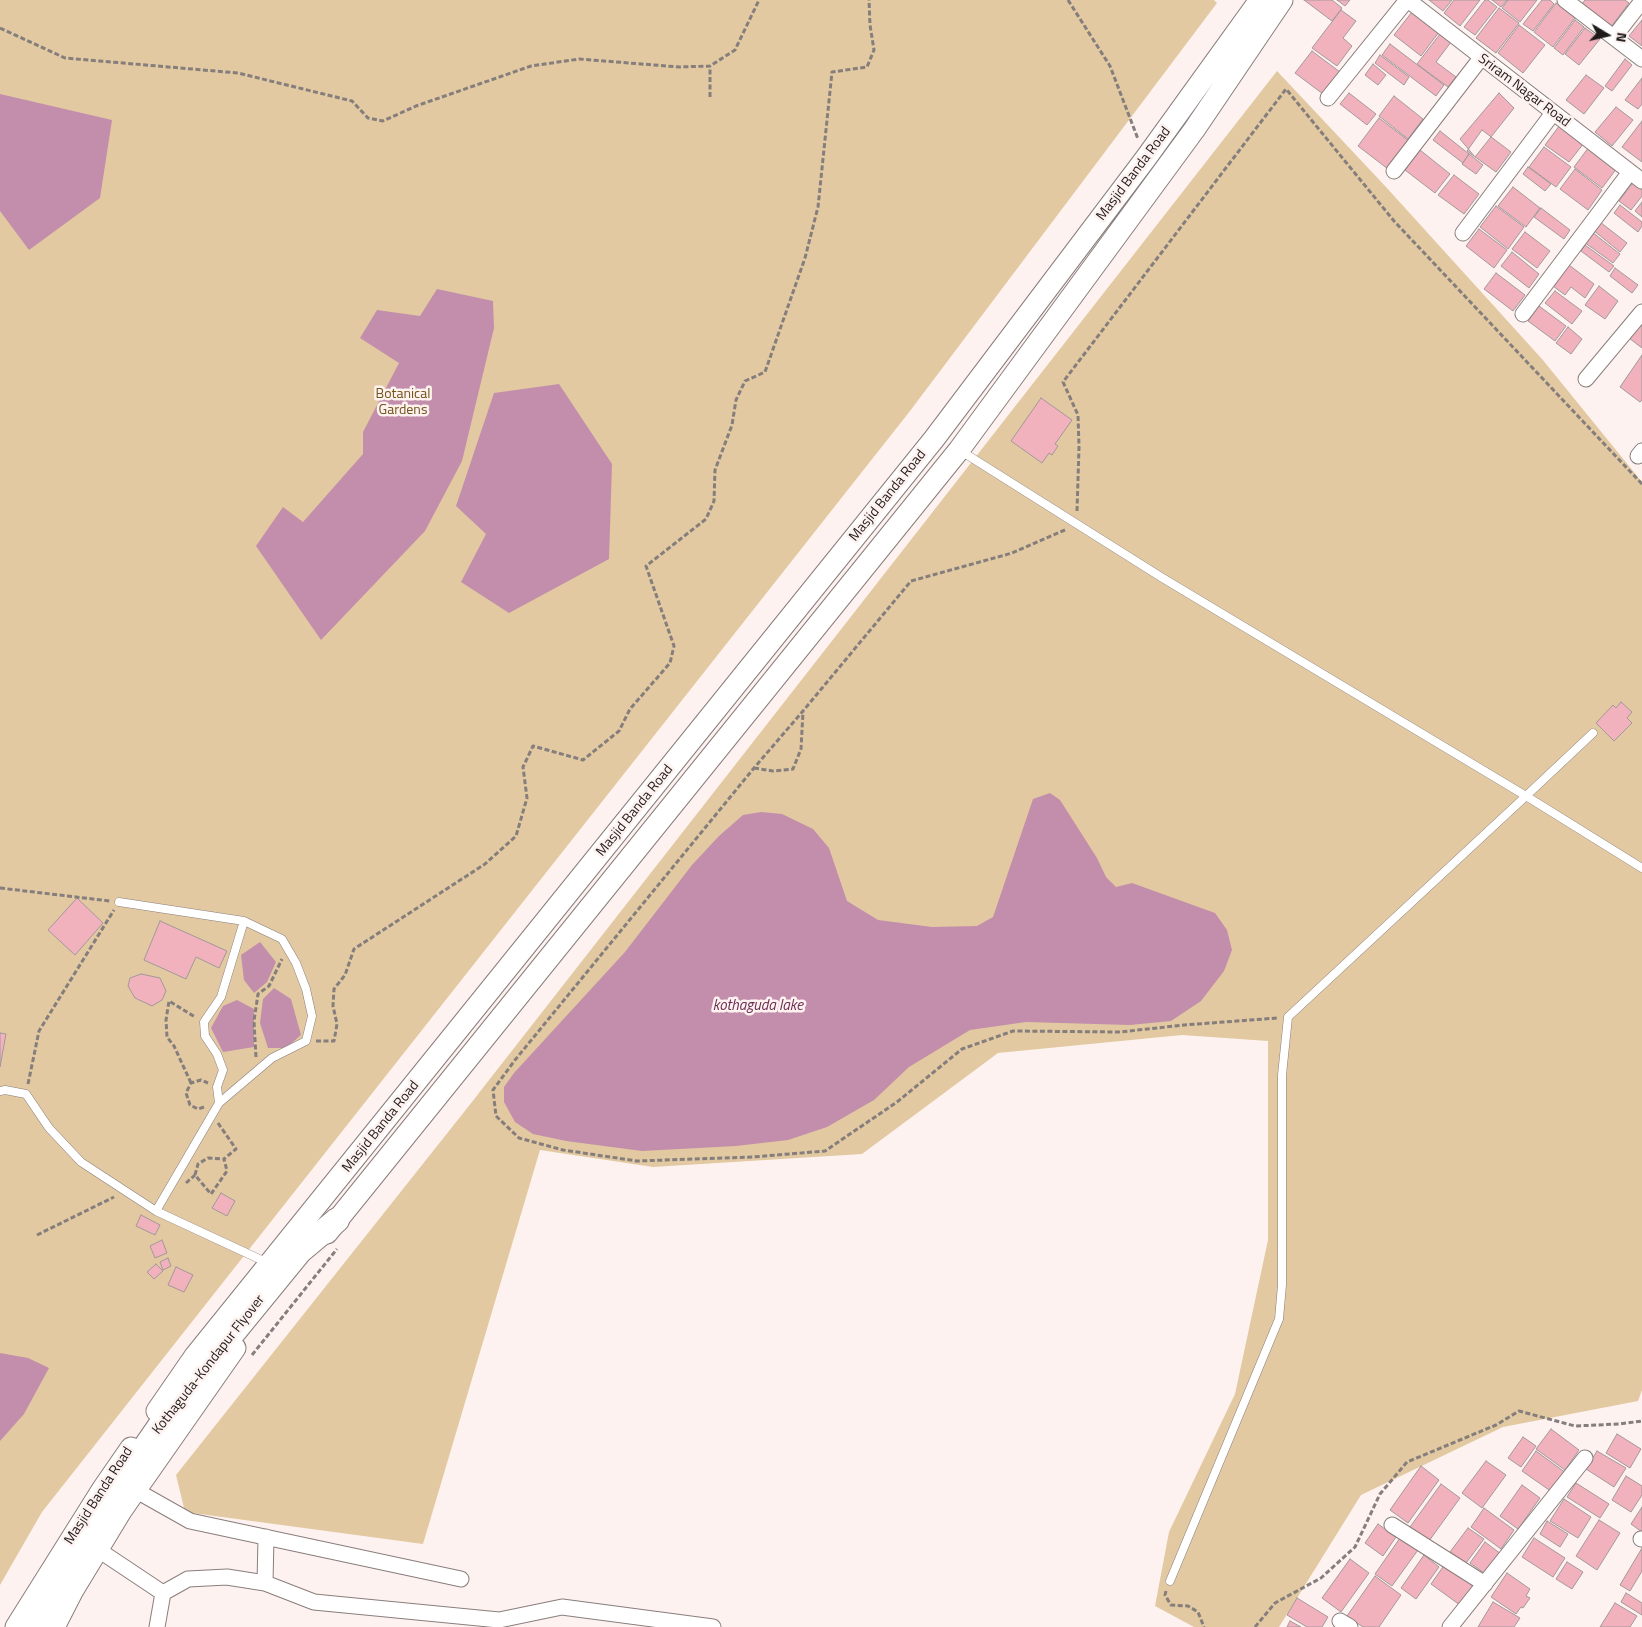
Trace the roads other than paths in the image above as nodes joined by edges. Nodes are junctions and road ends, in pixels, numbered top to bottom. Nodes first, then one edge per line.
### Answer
1 (1260, 0) edge
2 (1282, 0) edge
3 (1408, 0) edge
4 (1565, 0) edge
5 (1642, 1) edge
6 (1614, 38) junction
7 (1482, 58) junction
8 (1642, 59) edge
9 (1210, 88) junction
10 (1328, 98) dead end
11 (1553, 113) junction
12 (1394, 171) dead end
13 (1636, 176) edge
14 (1463, 233) dead end
15 (1642, 312) edge
16 (1523, 314) dead end
17 (1586, 379) dead end
18 (959, 450) junction
19 (1593, 733) dead end
20 (1526, 796) junction
21 (1642, 868) edge
22 (119, 902) road end
23 (244, 921) junction
24 (0, 1091) edge
25 (218, 1103) junction
26 (156, 1211) junction
27 (337, 1220) junction
28 (270, 1263) junction
29 (1585, 1458) dead end
30 (135, 1490) junction
31 (1392, 1525) dead end
32 (266, 1537) junction
33 (98, 1549) junction
34 (461, 1579) dead end
35 (1170, 1581) road end
36 (265, 1583) junction
37 (1485, 1584) junction
38 (163, 1593) junction
39 (609, 1620) edge
40 (499, 1624) edge
41 (16, 1627) edge
42 (37, 1627) edge
43 (54, 1627) edge
44 (157, 1627) edge
45 (713, 1627) edge
46 (1450, 1627) edge

1 - 9 main road, Masjid Banda Road
2 - 9 main road, Masjid Banda Road
3 - 7 street, Sriram Nagar Road
3 - 10 street, Sriram Nagar Road
4 - 6 street
5 - 6 street
6 - 8 street
7 - 11 street, Sriram Nagar Road
7 - 12 street
9 - 18 main road, Masjid Banda Road
9 - 28 main road, Masjid Banda Road
11 - 13 street, Sriram Nagar Road
11 - 14 street
13 - 16 street
15 - 17 street
18 - 20 lane
18 - 27 main road, Masjid Banda Road
19 - 20 lane
20 - 21 lane
20 - 35 lane
22 - 23 lane
23 - 25 lane
23 - 25 lane
24 - 26 lane
25 - 26 lane
26 - 28 lane
27 - 30 main road, Masjid Banda Road
27 - 42 main road, Kothaguda-Kondapur Flyover
28 - 41 main road, Masjid Banda Road
29 - 37 street
30 - 32 street
30 - 33 main road, Masjid Banda Road
31 - 37 street
32 - 34 street
32 - 36 street
33 - 38 street
33 - 43 main road, Masjid Banda Road
36 - 38 street
36 - 40 street
37 - 46 street
38 - 44 street
39 - 40 street
39 - 45 street

